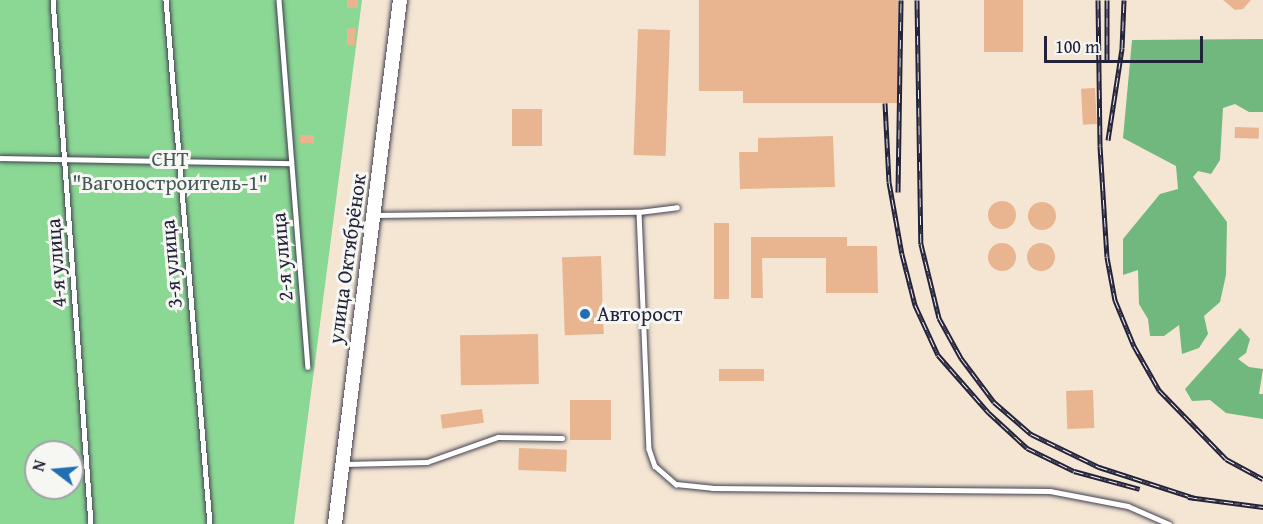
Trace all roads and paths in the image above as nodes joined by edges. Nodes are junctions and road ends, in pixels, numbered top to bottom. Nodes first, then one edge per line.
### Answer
1 (52, 0) edge
2 (166, 0) edge
3 (279, 0) edge
4 (400, 0) edge
5 (0, 158) edge
6 (178, 158) junction
7 (65, 159) junction
8 (291, 163) junction
9 (677, 207) dead end
10 (639, 212) junction
11 (375, 214) junction
12 (308, 367) dead end
13 (562, 438) dead end
14 (343, 464) junction
15 (91, 524) edge
16 (210, 524) edge
17 (335, 524) edge
18 (1169, 524) edge

1 - 7 lane, 4-я улица
2 - 6 lane, 3-я улица
3 - 8 lane, 2-я улица
4 - 11 street, улица Октябрёнок
5 - 7 lane
6 - 7 lane
6 - 8 lane
6 - 16 lane, 3-я улица
7 - 15 lane, 4-я улица
8 - 12 lane, 2-я улица
9 - 10 lane
10 - 11 lane
10 - 18 lane
11 - 14 street, улица Октябрёнок
13 - 14 lane
14 - 17 street, улица Октябрёнок

